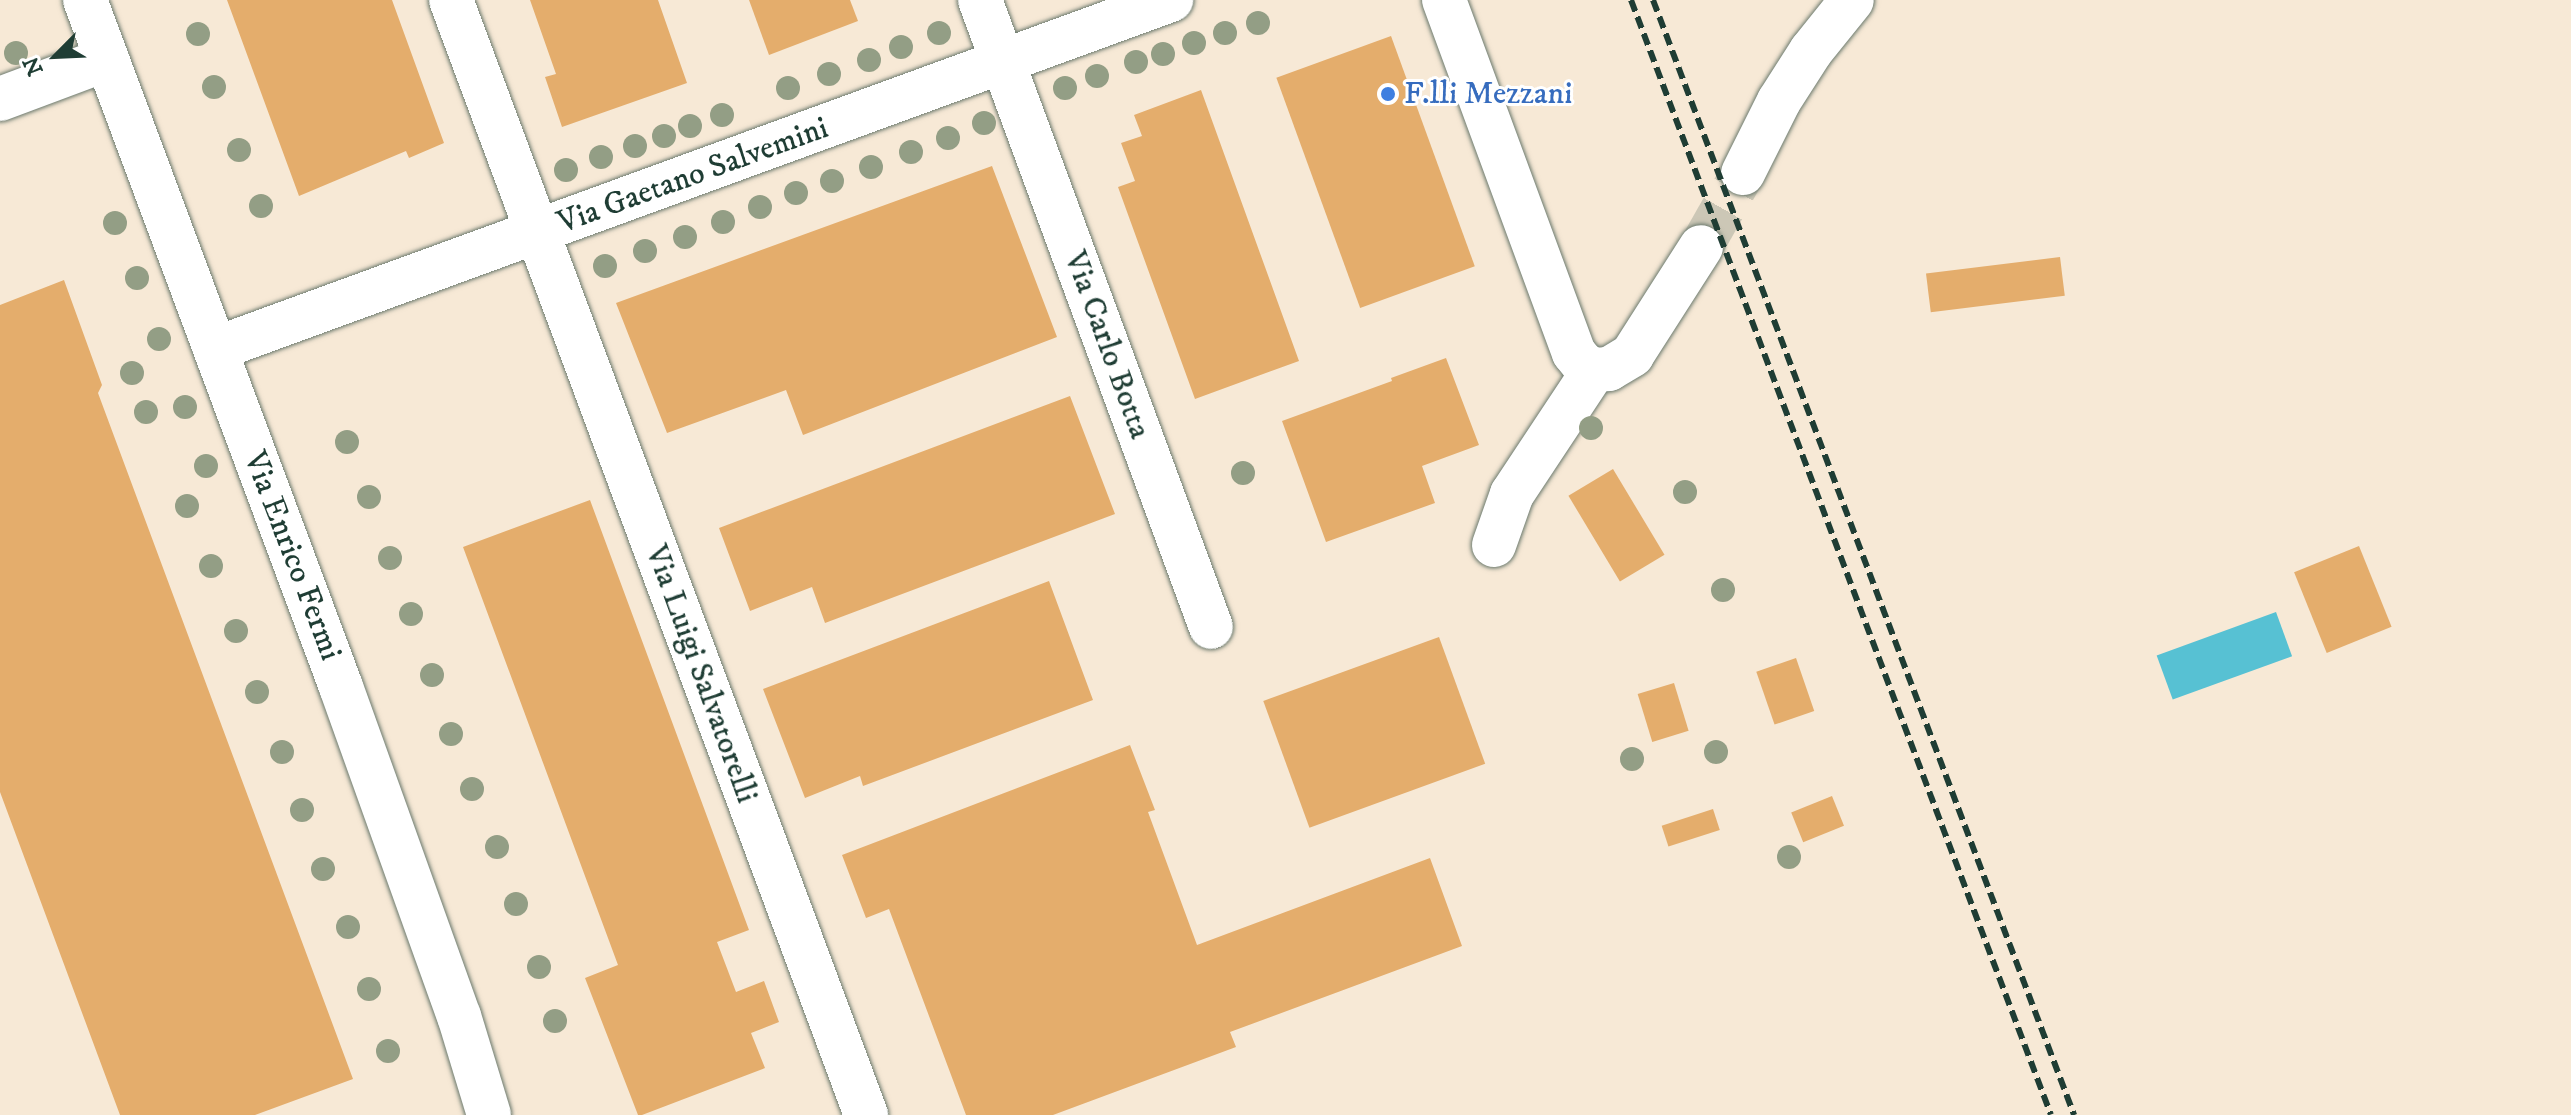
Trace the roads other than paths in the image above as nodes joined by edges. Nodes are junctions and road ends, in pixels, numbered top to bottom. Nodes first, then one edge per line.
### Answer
1 (85, 0) edge
2 (451, 0) edge
3 (980, 0) edge
4 (1171, 0) edge
5 (1444, 0) edge
6 (1852, 0) edge
7 (107, 59) junction
8 (1004, 63) junction
9 (0, 99) edge
10 (1743, 173) tunnel mouth
11 (537, 233) junction
12 (1701, 247) tunnel mouth
13 (215, 349) junction
14 (1594, 370) junction
15 (1494, 545) dead end
16 (1211, 627) dead end
17 (489, 1115) edge
18 (866, 1115) edge

1 - 7 street, Via Enrico Fermi
2 - 11 street, Via Luigi Salvatorelli
3 - 8 street, Via Carlo Botta
4 - 8 street, Via Gaetano Salvemini
5 - 14 street
6 - 10 street
7 - 9 street
7 - 13 street, Via Enrico Fermi
8 - 11 street, Via Gaetano Salvemini
8 - 16 street, Via Carlo Botta
11 - 13 street, Via Gaetano Salvemini
11 - 18 street, Via Luigi Salvatorelli
12 - 14 street
13 - 17 street, Via Enrico Fermi
14 - 15 street

